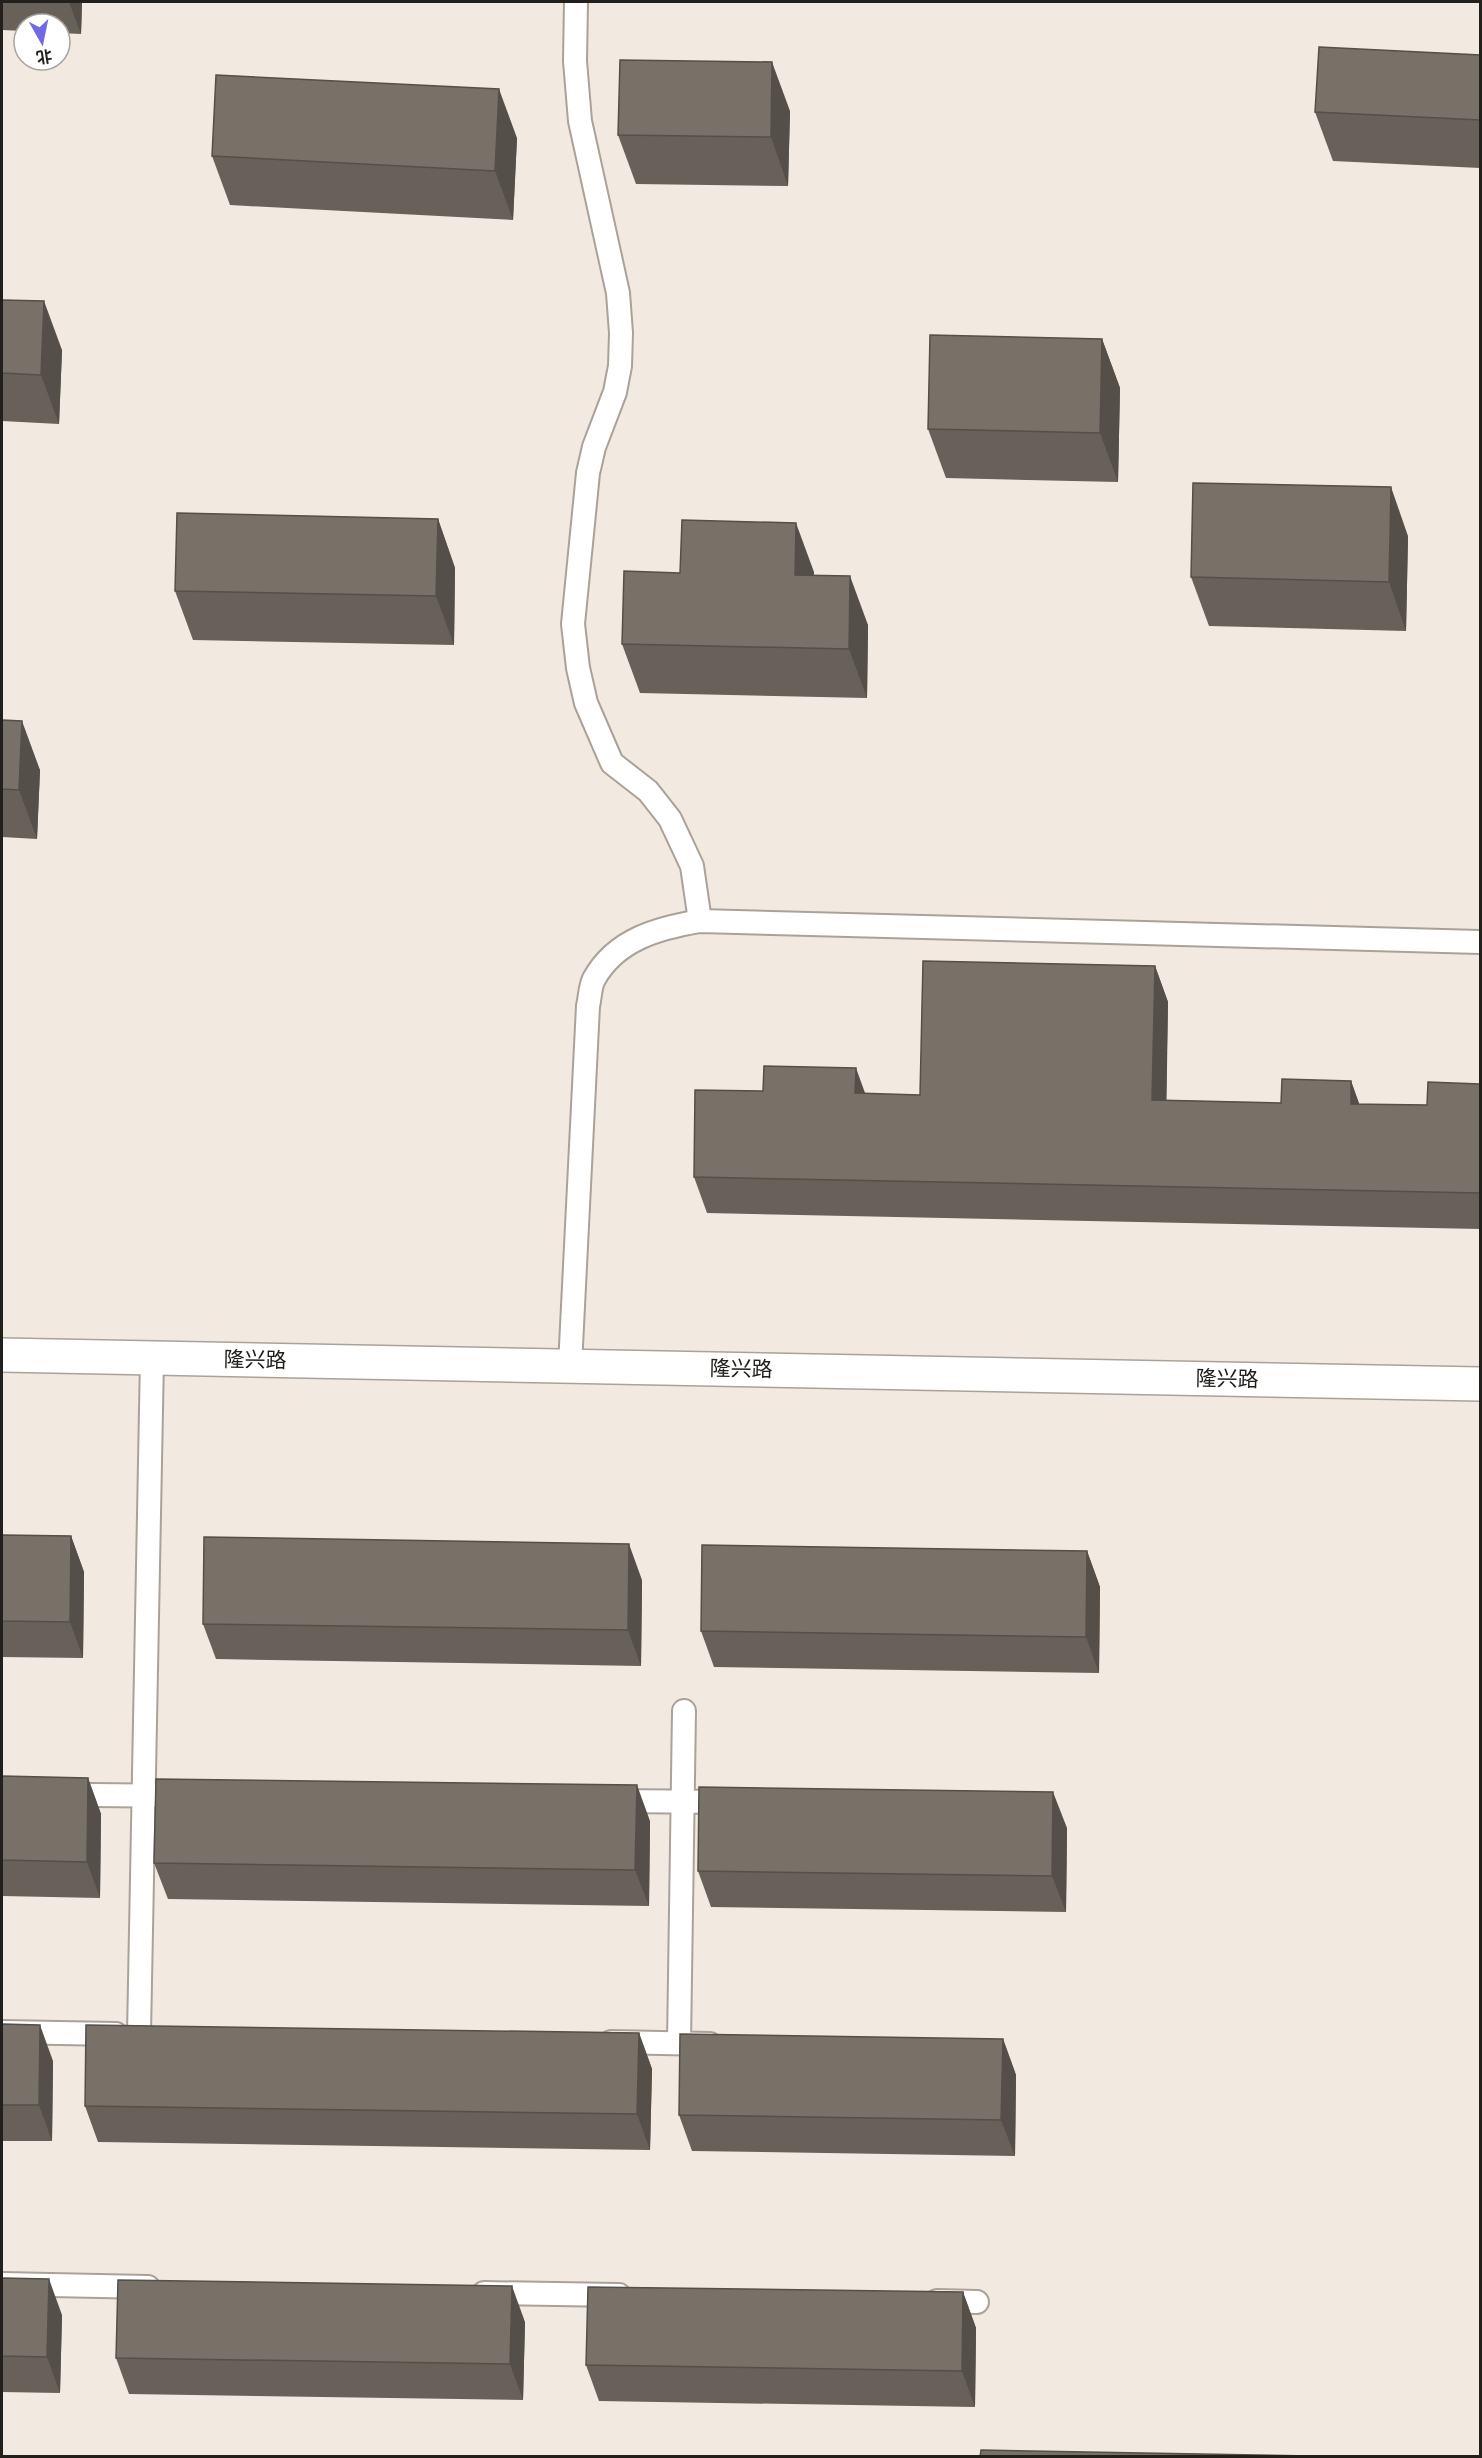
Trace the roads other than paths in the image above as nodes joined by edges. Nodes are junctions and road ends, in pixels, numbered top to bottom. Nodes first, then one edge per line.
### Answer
1 (576, 2) edge
2 (700, 921) junction
3 (1480, 942) edge
4 (2, 1355) edge
5 (152, 1358) junction
6 (570, 1366) junction
7 (1480, 1384) edge
8 (684, 1711) dead end
9 (2, 1794) edge
10 (144, 1796) junction
11 (204, 1796) edge
12 (587, 1801) edge
13 (683, 1802) junction
14 (754, 1803) edge
15 (2, 2032) edge
16 (139, 2034) junction
17 (163, 2034) edge
18 (595, 2042) edge
19 (679, 2043) junction
20 (737, 2044) edge
21 (2, 2284) edge
22 (168, 2287) edge
23 (465, 2292) edge
24 (644, 2296) edge
25 (918, 2301) edge
26 (977, 2302) dead end

1 - 2 lane
2 - 3 lane
2 - 6 lane
4 - 5 street, 隆兴路
5 - 6 street, 隆兴路
5 - 10 lane
6 - 7 street, 隆兴路
8 - 13 lane
9 - 10 lane
10 - 11 lane
10 - 16 lane
12 - 13 lane
13 - 14 lane
13 - 19 lane
15 - 16 lane
16 - 17 lane
18 - 19 lane
19 - 20 lane
21 - 22 lane
23 - 24 lane
25 - 26 lane

